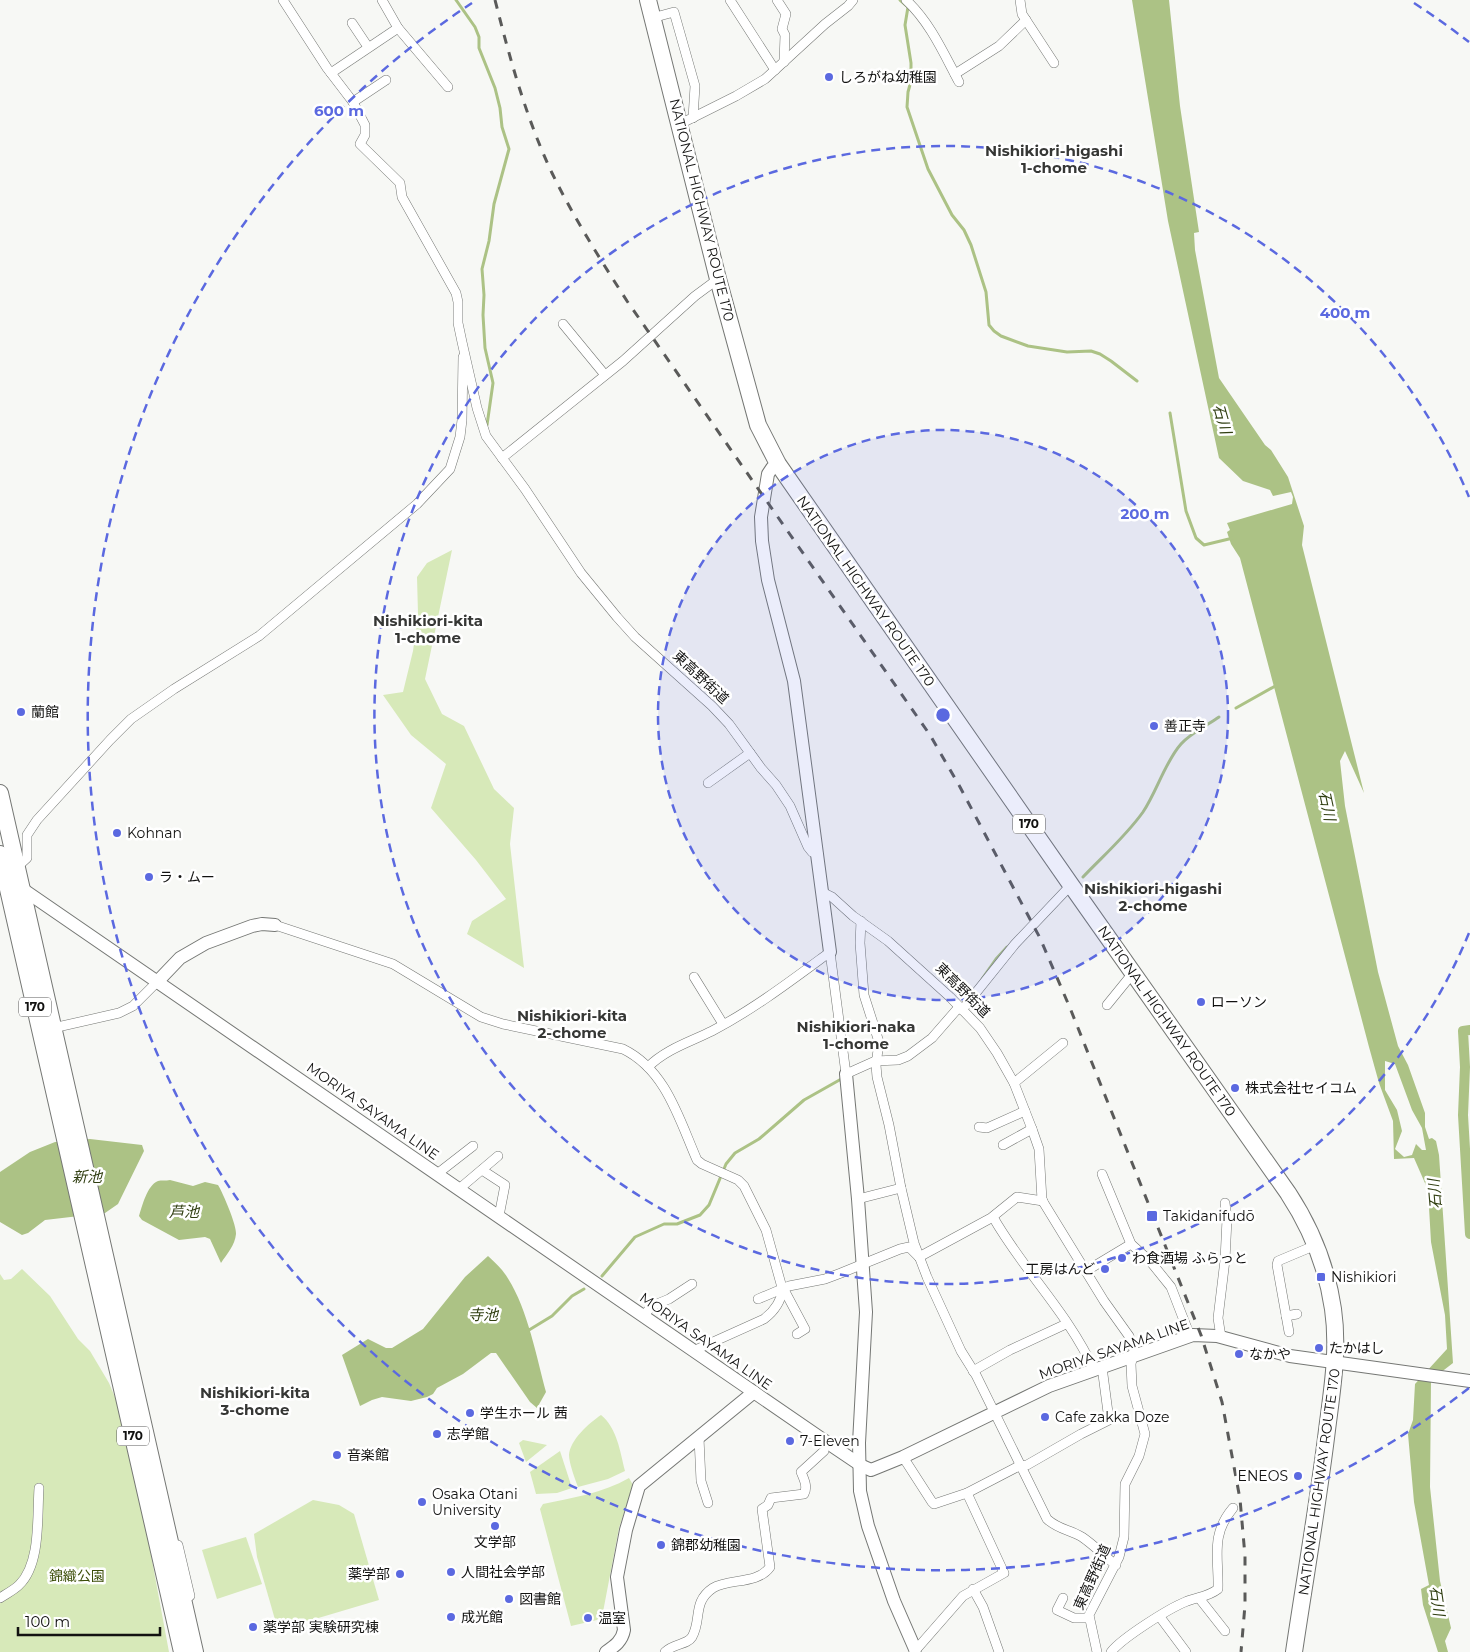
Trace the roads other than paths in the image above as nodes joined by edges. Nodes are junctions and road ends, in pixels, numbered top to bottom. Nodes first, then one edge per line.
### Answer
1 (284, 0) edge
2 (382, 0) edge
3 (648, 0) edge
4 (730, 0) edge
5 (777, 0) edge
6 (854, 0) edge
7 (906, 0) edge
8 (1020, 0) edge
9 (652, 18) junction
10 (1026, 20) junction
11 (352, 23) dead end
12 (398, 28) junction
13 (368, 47) junction
14 (784, 62) junction
15 (1054, 63) dead end
16 (775, 70) junction
17 (331, 73) junction
18 (386, 80) dead end
19 (448, 87) dead end
20 (352, 102) junction
21 (686, 121) junction
22 (718, 279) junction
23 (563, 324) dead end
24 (464, 349) junction
25 (605, 376) junction
26 (502, 458) junction
27 (778, 464) junction
28 (750, 753) junction
29 (708, 783) dead end
30 (0, 793) edge
31 (0, 854) edge
32 (818, 854) junction
33 (7, 873) edge
34 (1071, 885) junction
35 (21, 888) junction
36 (822, 892) junction
37 (861, 921) junction
38 (275, 925) joint
39 (830, 952) junction
40 (1134, 973) junction
41 (694, 977) dead end
42 (158, 981) junction
43 (1107, 1005) dead end
44 (960, 1008) junction
45 (723, 1024) junction
46 (53, 1028) junction
47 (1063, 1043) dead end
48 (876, 1061) junction
49 (648, 1067) junction
50 (846, 1074) junction
51 (1014, 1083) junction
52 (1025, 1111) junction
53 (979, 1127) dead end
54 (1032, 1129) junction
55 (71, 1135) junction
56 (1003, 1145) dead end
57 (473, 1146) dead end
58 (498, 1156) dead end
59 (482, 1170) junction
60 (437, 1174) junction
61 (1102, 1174) dead end
62 (901, 1188) junction
63 (459, 1189) junction
64 (858, 1199) junction
65 (1043, 1201) junction
66 (1225, 1203) dead end
67 (499, 1216) junction
68 (993, 1217) junction
69 (1131, 1244) junction
70 (1316, 1245) junction
71 (919, 1257) junction
72 (862, 1265) junction
73 (1086, 1271) junction
74 (692, 1284) dead end
75 (784, 1288) junction
76 (758, 1298) dead end
77 (1297, 1314) dead end
78 (643, 1316) junction
79 (1286, 1316) junction
80 (1066, 1324) junction
81 (805, 1329) dead end
82 (1289, 1332) dead end
83 (1190, 1336) junction
84 (1221, 1337) junction
85 (693, 1350) junction
86 (1133, 1356) junction
87 (1336, 1362) junction
88 (1098, 1369) junction
89 (974, 1371) junction
90 (1470, 1381) edge
91 (754, 1392) junction
92 (995, 1413) junction
93 (699, 1438) junction
94 (824, 1451) dead end
95 (903, 1457) junction
96 (859, 1464) junction
97 (1021, 1466) junction
98 (39, 1488) dead end
99 (967, 1493) junction
100 (708, 1503) dead end
101 (1233, 1508) dead end
102 (168, 1542) junction
103 (1116, 1565) junction
104 (973, 1589) junction
105 (0, 1598) edge
106 (1063, 1598) dead end
107 (1200, 1598) junction
108 (1160, 1617) junction
109 (1089, 1618) junction
110 (1224, 1631) dead end
111 (1115, 1650) edge
112 (915, 1651) edge
113 (182, 1652) edge
114 (195, 1652) edge
115 (202, 1652) edge
116 (606, 1652) edge
117 (666, 1652) edge
118 (1000, 1652) edge
119 (1097, 1652) edge
120 (1186, 1652) edge
121 (1294, 1652) edge

1 - 17 street
2 - 12 street
3 - 9 highway, NATIONAL HIGHWAY ROUTE 170 / 170
4 - 16 street
5 - 14 street
6 - 14 street
7 - 10 street
8 - 10 street
9 - 21 highway, NATIONAL HIGHWAY ROUTE 170 / 170
9 - 21 street
10 - 15 street
11 - 13 street
12 - 13 street
12 - 19 street
13 - 17 street
14 - 16 street
16 - 21 street
17 - 20 street
18 - 20 street
20 - 24 street, 東高野街道
21 - 22 highway, NATIONAL HIGHWAY ROUTE 170 / 170
22 - 25 street
22 - 27 highway, NATIONAL HIGHWAY ROUTE 170 / 170
23 - 25 street
24 - 26 street, 東高野街道
24 - 33 street
25 - 26 street
26 - 28 street, 東高野街道
27 - 32 main road
27 - 34 highway, NATIONAL HIGHWAY ROUTE 170 / 170
28 - 29 street
28 - 32 street, 東高野街道
30 - 33 highway, 170
31 - 33 highway, 170
32 - 36 main road
33 - 35 highway, 170
33 - 55 highway, 170
34 - 40 highway, NATIONAL HIGHWAY ROUTE 170 / 170
34 - 44 street
35 - 42 main road, MORIYA SAYAMA LINE
35 - 46 highway, 170
36 - 37 street, 東高野街道
36 - 39 main road
37 - 44 street, 東高野街道
37 - 48 street
38 - 42 main road
38 - 49 street
39 - 45 street
39 - 50 street
40 - 43 street
40 - 70 highway, NATIONAL HIGHWAY ROUTE 170 / 170
41 - 45 street
42 - 46 street
42 - 60 main road, MORIYA SAYAMA LINE
44 - 48 street
44 - 51 street, 東高野街道
45 - 49 street
46 - 55 highway, 170
47 - 51 street
48 - 50 street
48 - 62 street
49 - 75 street
50 - 64 main road
51 - 52 street, 東高野街道
52 - 53 street
52 - 54 street, 東高野街道
54 - 56 street
54 - 65 street, 東高野街道
55 - 102 highway, 170
57 - 60 street
58 - 59 street
59 - 63 street
59 - 67 street
60 - 63 main road, MORIYA SAYAMA LINE
61 - 69 street
62 - 64 street
62 - 71 street
63 - 67 main road, MORIYA SAYAMA LINE
64 - 72 main road
65 - 68 street
65 - 73 street, 東高野街道
66 - 84 street
67 - 78 main road, MORIYA SAYAMA LINE
68 - 71 street
68 - 80 street
69 - 73 street
69 - 83 street
70 - 79 street
70 - 87 highway, NATIONAL HIGHWAY ROUTE 170 / 170
71 - 72 street
71 - 89 street
72 - 75 street
72 - 96 main road
73 - 86 street, 東高野街道
74 - 78 street
75 - 76 street
75 - 81 street
75 - 85 street
77 - 79 street
78 - 85 main road, MORIYA SAYAMA LINE
79 - 82 street
80 - 88 street
80 - 89 street
83 - 84 main road, MORIYA SAYAMA LINE
83 - 86 main road, MORIYA SAYAMA LINE
84 - 87 main road, MORIYA SAYAMA LINE
85 - 91 main road, MORIYA SAYAMA LINE
86 - 88 main road, MORIYA SAYAMA LINE
86 - 103 street, 東高野街道
87 - 90 main road, MORIYA SAYAMA LINE
87 - 121 highway, NATIONAL HIGHWAY ROUTE 170 / 170
88 - 92 main road, MORIYA SAYAMA LINE
88 - 97 street
89 - 92 street
91 - 93 main road
91 - 96 main road, MORIYA SAYAMA LINE
92 - 95 main road, MORIYA SAYAMA LINE
92 - 97 street
93 - 100 street
93 - 116 main road
94 - 117 street
95 - 96 main road, MORIYA SAYAMA LINE
95 - 99 street
96 - 112 main road
97 - 99 street
97 - 103 street
98 - 105 street
99 - 104 street
101 - 107 street
102 - 113 highway, 170
102 - 114 highway, 170
102 - 115 street
103 - 109 street, 東高野街道
104 - 112 street
104 - 118 street
106 - 109 street
107 - 108 street
107 - 110 street
108 - 111 street
108 - 120 street
109 - 119 street, 東高野街道

